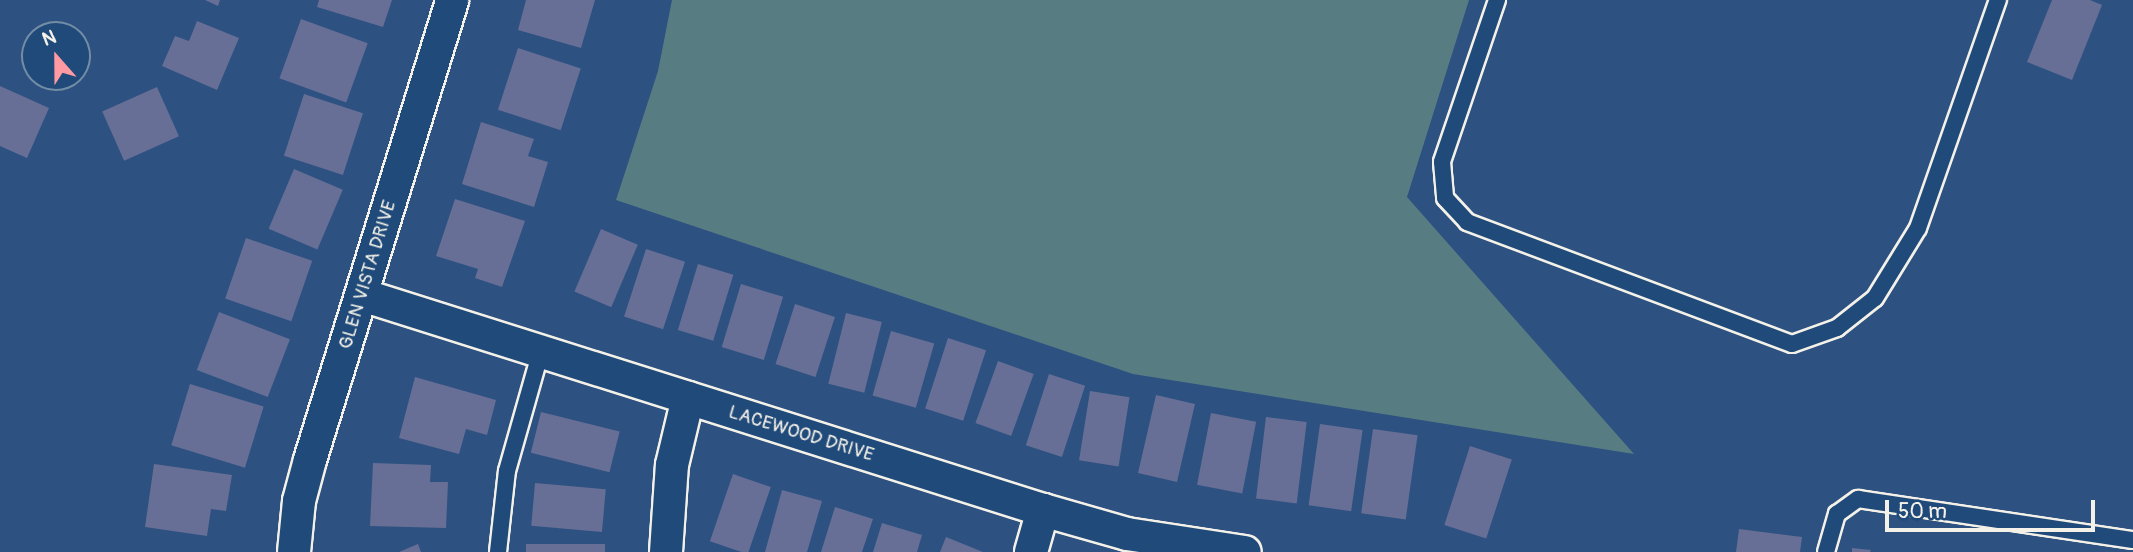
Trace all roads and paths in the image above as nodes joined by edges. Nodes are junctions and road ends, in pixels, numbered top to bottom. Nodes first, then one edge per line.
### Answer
1 (452, 0) edge
2 (1497, 0) edge
3 (1998, 0) edge
4 (362, 295) junction
5 (541, 351) junction
6 (688, 398) junction
7 (1043, 510) junction
8 (2133, 540) edge
9 (294, 552) edge
10 (498, 552) edge
11 (666, 552) edge
12 (1031, 552) edge
13 (1245, 552) edge
14 (1826, 552) edge

1 - 4 street, GLEN VISTA DRIVE
2 - 3 lane
4 - 5 street, LACEWOOD DRIVE
4 - 9 street, GLEN VISTA DRIVE
5 - 6 street, LACEWOOD DRIVE
5 - 10 lane
6 - 7 street, LACEWOOD DRIVE
6 - 11 street
7 - 12 street
7 - 13 street, LACEWOOD DRIVE
8 - 14 lane

